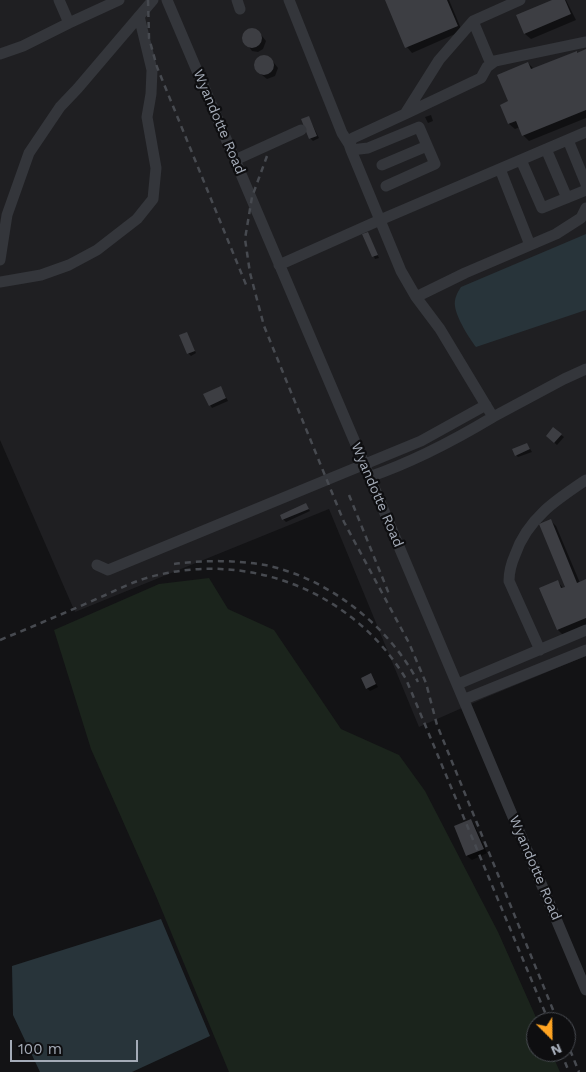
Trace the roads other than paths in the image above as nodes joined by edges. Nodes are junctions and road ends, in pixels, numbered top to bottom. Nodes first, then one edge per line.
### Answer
1 (59, 0) edge
2 (119, 0) edge
3 (167, 0) edge
4 (289, 0) edge
5 (520, 0) edge
6 (149, 2) edge
7 (139, 16) junction
8 (473, 21) junction
9 (69, 23) junction
10 (586, 42) edge
11 (0, 54) edge
12 (491, 64) junction
13 (405, 114) junction
14 (301, 130) dead end
15 (586, 132) edge
16 (568, 140) junction
17 (427, 146) junction
18 (350, 147) junction
19 (546, 149) junction
20 (235, 160) junction
21 (521, 160) junction
22 (382, 165) dead end
23 (500, 169) junction
24 (586, 184) edge
25 (386, 186) dead end
26 (586, 190) edge
27 (567, 198) junction
28 (586, 208) edge
29 (380, 220) junction
30 (530, 245) junction
31 (0, 260) edge
32 (279, 265) junction
33 (0, 282) edge
34 (416, 297) junction
35 (586, 369) edge
36 (486, 405) junction
37 (493, 417) junction
38 (363, 464) junction
39 (369, 477) junction
40 (586, 480) edge
41 (97, 565) dead end
42 (586, 630) edge
43 (540, 650) junction
44 (586, 650) edge
45 (458, 684) junction
46 (465, 700) junction
47 (586, 990) edge

1 - 9 street
2 - 9 street
3 - 20 street, Wyandotte Road
4 - 18 street
5 - 8 street
6 - 7 street
7 - 31 street
7 - 33 street
8 - 12 street
8 - 13 street
9 - 11 street
10 - 12 street
12 - 13 street
13 - 18 street
14 - 20 street
15 - 16 street
16 - 19 street
16 - 24 street
17 - 18 street
17 - 22 street
17 - 25 street
18 - 29 street
19 - 21 street
19 - 27 street
20 - 32 street, Wyandotte Road
21 - 23 street
21 - 27 street
23 - 29 street
23 - 30 street
26 - 27 street
28 - 30 street
29 - 32 street
29 - 34 street
30 - 34 street
32 - 38 street, Wyandotte Road
34 - 36 street
35 - 37 street
36 - 37 street
36 - 38 street
37 - 39 street
38 - 39 street, Wyandotte Road
38 - 41 street
39 - 45 street, Wyandotte Road
40 - 43 street
42 - 43 street
43 - 45 street
44 - 46 street
45 - 46 street, Wyandotte Road
46 - 47 street, Wyandotte Road

